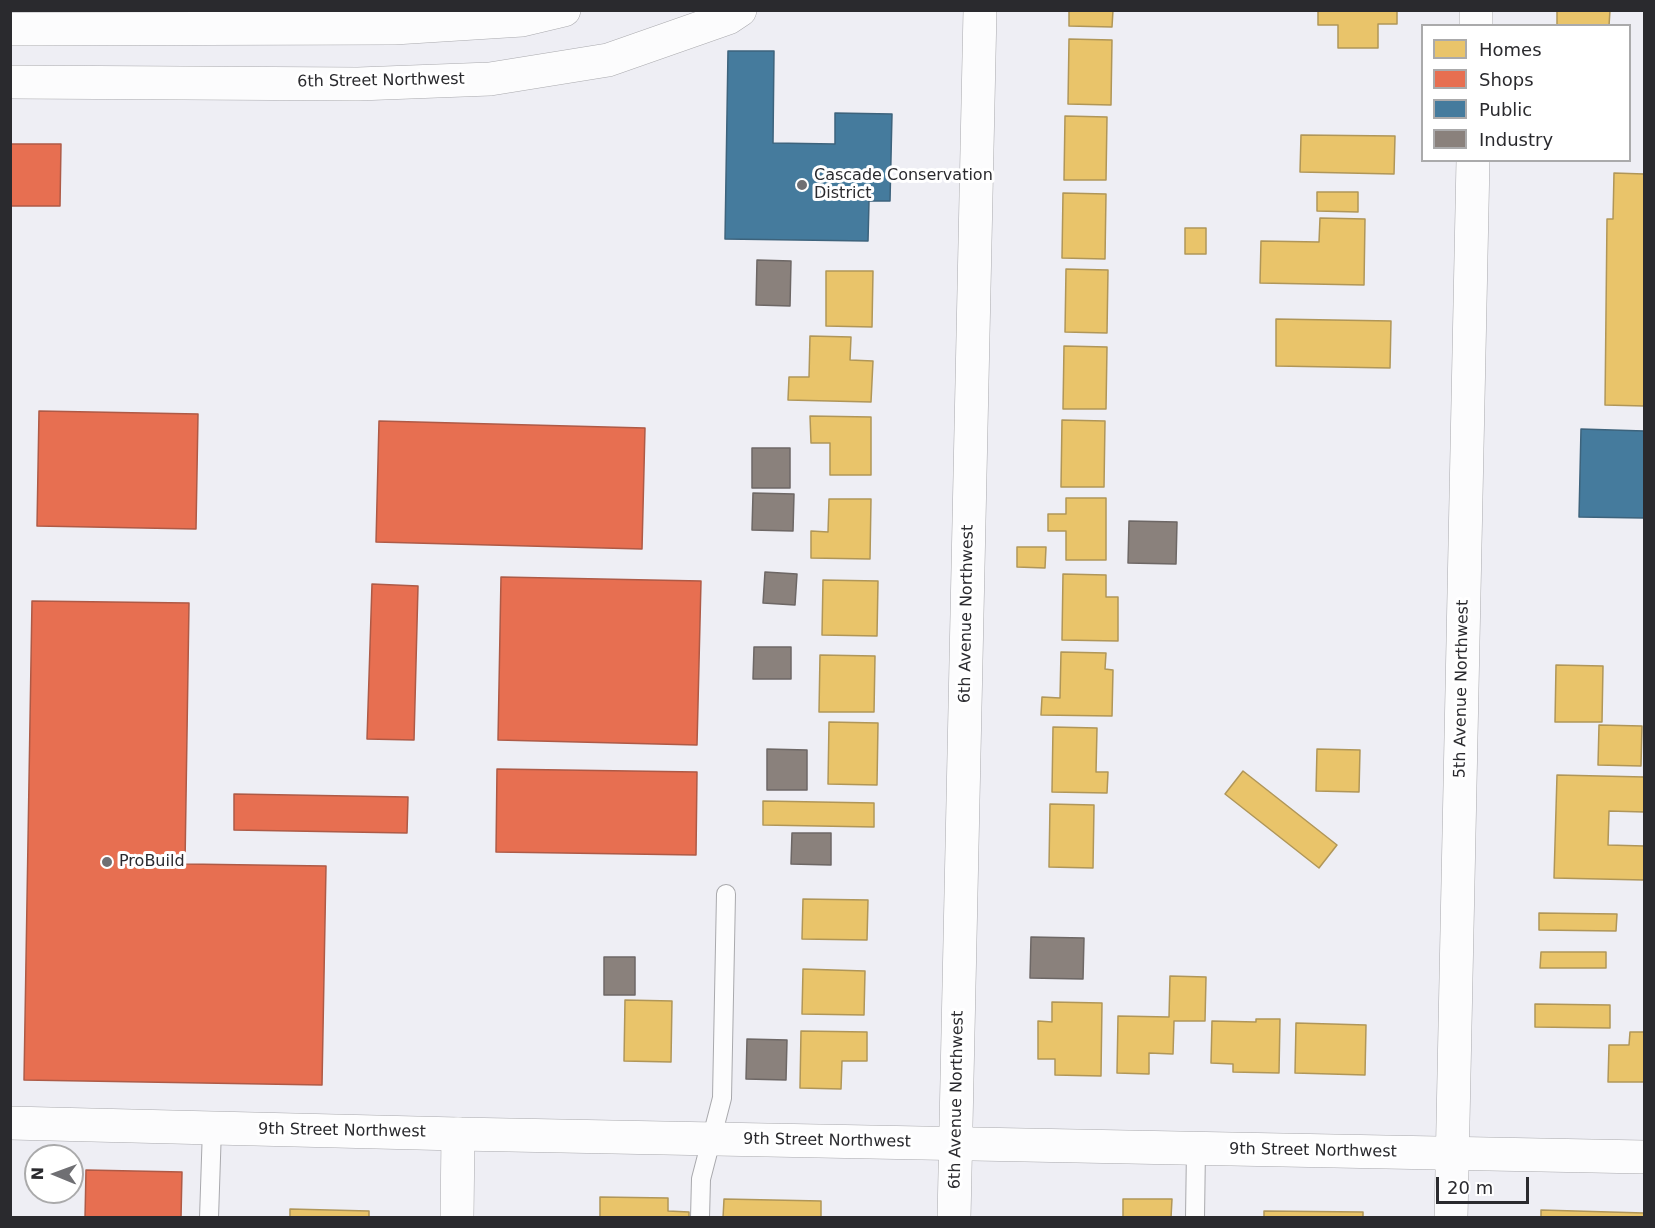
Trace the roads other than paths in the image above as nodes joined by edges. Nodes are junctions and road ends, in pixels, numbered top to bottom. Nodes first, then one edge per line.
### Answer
1 (564, 10) edge
2 (740, 10) edge
3 (980, 10) edge
4 (10, 29) edge
5 (10, 82) edge
6 (1473, 162) edge
7 (726, 894) dead end
8 (10, 1123) edge
9 (212, 1128) junction
10 (458, 1134) junction
11 (711, 1139) junction
12 (956, 1144) junction
13 (1196, 1148) junction
14 (1453, 1153) junction
15 (1644, 1157) edge
16 (210, 1218) edge
17 (457, 1218) edge
18 (700, 1218) edge
19 (954, 1218) edge
20 (1195, 1218) edge
21 (1451, 1218) edge

1 - 4 street
2 - 5 street, 6th Street Northwest
3 - 12 street, 6th Avenue Northwest
6 - 14 street, 5th Avenue Northwest
7 - 11 lane
8 - 9 street, 9th Street Northwest
9 - 10 street, 9th Street Northwest
9 - 16 lane
10 - 11 street, 9th Street Northwest
10 - 17 street
11 - 12 street, 9th Street Northwest
11 - 18 lane
12 - 13 street, 9th Street Northwest
12 - 19 street, 6th Avenue Northwest
13 - 14 street, 9th Street Northwest
13 - 20 lane
14 - 15 street, 9th Street Northwest
14 - 21 street, 5th Avenue Northwest

